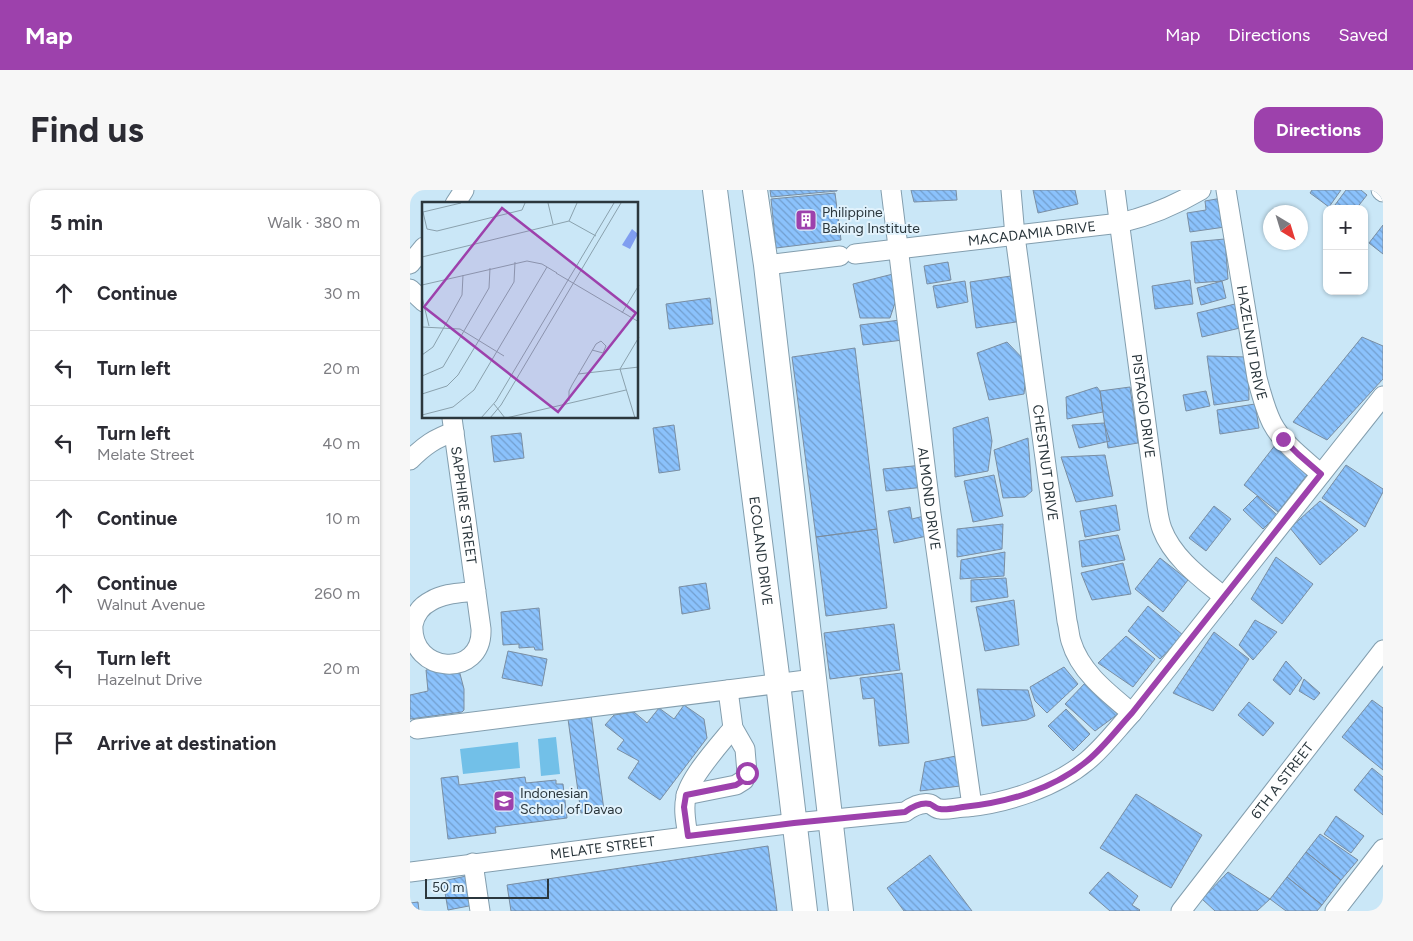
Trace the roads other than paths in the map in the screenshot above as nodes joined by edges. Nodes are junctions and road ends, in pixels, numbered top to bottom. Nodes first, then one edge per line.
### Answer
1 (464, 190) edge
2 (715, 190) edge
3 (755, 190) edge
4 (891, 190) edge
5 (1010, 190) edge
6 (1116, 190) edge
7 (1201, 190) edge
8 (1226, 190) edge
9 (456, 202) edge
10 (1120, 223) junction
11 (1015, 236) junction
12 (422, 249) edge
13 (899, 249) junction
14 (410, 264) edge
15 (766, 265) junction
16 (410, 289) edge
17 (422, 300) edge
18 (1383, 396) edge
19 (453, 424) edge
20 (410, 460) edge
21 (1321, 474) junction
22 (476, 591) dead end
23 (1224, 597) junction
24 (1383, 650) edge
25 (814, 678) junction
26 (778, 683) junction
27 (728, 690) junction
28 (1132, 713) junction
29 (733, 728) junction
30 (417, 729) dead end
31 (686, 795) junction
32 (972, 806) junction
33 (830, 819) junction
34 (794, 823) junction
35 (688, 836) junction
36 (1383, 849) edge
37 (473, 863) junction
38 (410, 872) edge
39 (480, 911) edge
40 (805, 911) edge
41 (841, 911) edge
42 (1181, 911) edge
43 (1335, 911) edge

1 - 9 street
2 - 26 main road, ECOLAND DRIVE
3 - 15 main road
4 - 13 street, ALMOND DRIVE
5 - 11 street, CHESTNUT DRIVE
6 - 10 street, PISTACIO DRIVE
7 - 10 street, MACADAMIA DRIVE
8 - 21 street, HAZELNUT DRIVE
10 - 11 street, MACADAMIA DRIVE
10 - 23 street, PISTACIO DRIVE
11 - 13 street, MACADAMIA DRIVE
11 - 28 street, CHESTNUT DRIVE
12 - 14 street
13 - 15 street, MACADAMIA DRIVE
13 - 32 street, ALMOND DRIVE
15 - 25 main road
16 - 17 street
18 - 21 street, MELATE STREET
19 - 20 street
19 - 22 street, SAPPHIRE STREET
21 - 23 street, MELATE STREET
23 - 28 street, MELATE STREET
24 - 42 street, 6TH A STREET
25 - 26 street
25 - 33 main road
26 - 27 street
26 - 34 main road, ECOLAND DRIVE
27 - 29 street
27 - 30 street
28 - 32 street, MELATE STREET
29 - 31 street
29 - 31 street
31 - 35 street
32 - 33 street, MELATE STREET
33 - 34 street, MELATE STREET
33 - 41 main road
34 - 35 street, MELATE STREET
34 - 40 main road, ECOLAND DRIVE
35 - 37 street, MELATE STREET
36 - 43 street
37 - 38 street, MELATE STREET
37 - 39 street

